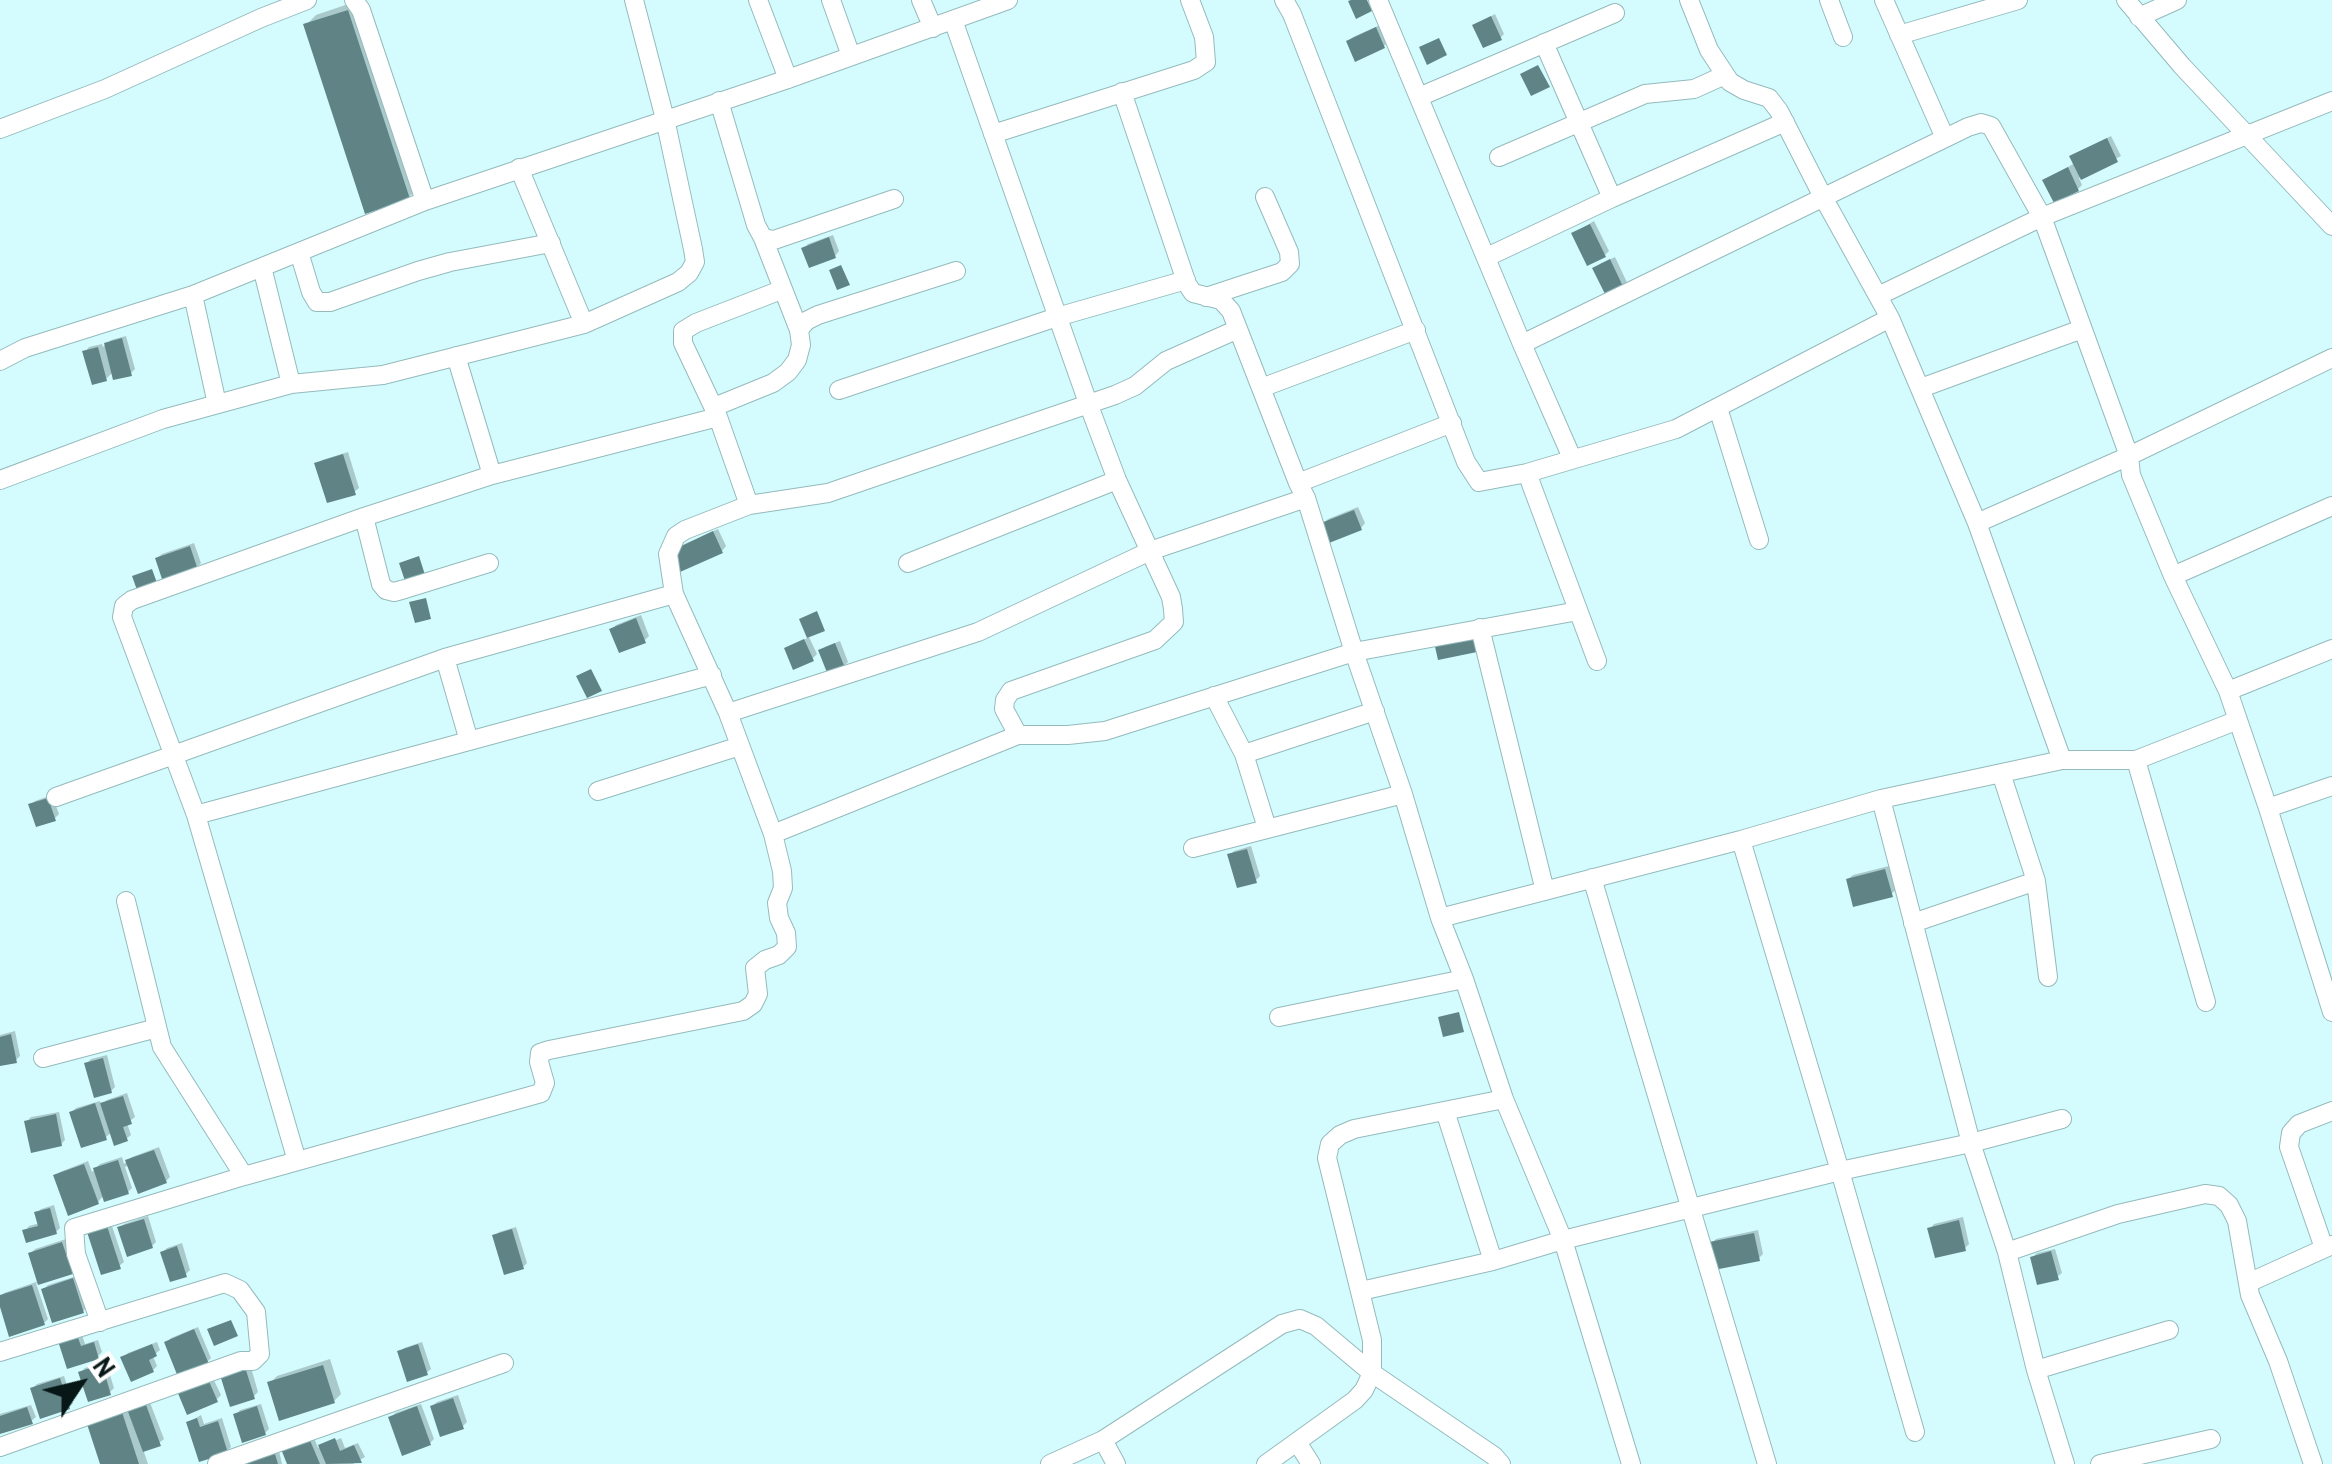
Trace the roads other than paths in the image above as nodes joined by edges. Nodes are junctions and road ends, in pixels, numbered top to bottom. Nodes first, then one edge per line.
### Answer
1 (307, 0) edge
2 (354, 0) edge
3 (634, 0) edge
4 (758, 0) edge
5 (831, 0) edge
6 (921, 0) edge
7 (1008, 0) edge
8 (1190, 0) edge
9 (1284, 0) edge
10 (1378, 0) edge
11 (1688, 0) edge
12 (1829, 0) edge
13 (1884, 0) edge
14 (2018, 0) edge
15 (2126, 0) edge
16 (2178, 0) edge
17 (1615, 12) dead end
18 (2139, 17) junction
19 (953, 20) junction
20 (933, 28) junction
21 (1899, 35) junction
22 (1843, 37) dead end
23 (1544, 43) junction
24 (852, 56) junction
25 (1724, 75) junction
26 (788, 78) junction
27 (1122, 92) junction
28 (1419, 97) junction
29 (719, 102) junction
30 (2332, 102) edge
31 (665, 119) junction
32 (1578, 122) junction
33 (1784, 122) junction
34 (0, 129) edge
35 (993, 134) junction
36 (2246, 134) junction
37 (1944, 138) junction
38 (1499, 157) dead end
39 (519, 168) junction
40 (1265, 197) dead end
41 (1823, 197) junction
42 (1612, 198) junction
43 (894, 199) dead end
44 (425, 201) junction
45 (2042, 217) junction
46 (2332, 226) edge
47 (763, 238) junction
48 (550, 243) junction
49 (298, 252) junction
50 (1486, 257) junction
51 (262, 267) junction
52 (956, 271) dead end
53 (1186, 280) junction
54 (782, 290) junction
55 (194, 295) junction
56 (1878, 296) junction
57 (1206, 297) junction
58 (1057, 316) junction
59 (1890, 318) junction
60 (584, 324) junction
61 (1238, 329) junction
62 (2082, 329) junction
63 (799, 330) junction
64 (1416, 330) junction
65 (1522, 344) junction
66 (456, 356) junction
67 (0, 361) edge
68 (2330, 363) edge
69 (291, 384) junction
70 (1261, 388) junction
71 (1921, 388) junction
72 (840, 390) dead end
73 (1088, 403) junction
74 (217, 404) junction
75 (1718, 408) junction
76 (716, 412) junction
77 (1452, 424) junction
78 (2128, 456) junction
79 (1572, 458) junction
80 (1527, 473) junction
81 (492, 475) junction
82 (0, 480) edge
83 (1117, 480) junction
84 (1302, 490) junction
85 (748, 505) junction
86 (2332, 506) edge
87 (364, 517) junction
88 (1977, 523) junction
89 (1758, 540) dead end
90 (1150, 552) junction
91 (490, 562) dead end
92 (908, 563) dead end
93 (2172, 576) junction
94 (674, 594) junction
95 (1578, 611) junction
96 (1480, 628) junction
97 (2332, 649) edge
98 (1354, 652) junction
99 (445, 658) junction
100 (1597, 661) dead end
101 (712, 675) junction
102 (2228, 692) junction
103 (1214, 696) junction
104 (1374, 711) junction
105 (728, 713) junction
106 (2238, 720) junction
107 (1018, 735) junction
108 (469, 740) junction
109 (740, 746) junction
110 (1244, 754) junction
111 (176, 755) junction
112 (2062, 760) junction
113 (2136, 760) junction
114 (2001, 773) junction
115 (2332, 786) edge
116 (598, 790) dead end
117 (1403, 794) junction
118 (56, 797) dead end
119 (1880, 800) junction
120 (2268, 808) junction
121 (196, 815) junction
122 (1268, 828) junction
123 (773, 834) junction
124 (1741, 840) junction
125 (1193, 848) dead end
126 (1592, 878) junction
127 (2036, 882) junction
128 (1545, 891) junction
129 (126, 901) dead end
130 (1440, 918) junction
131 (1913, 923) junction
132 (2048, 977) dead end
133 (1464, 979) junction
134 (2206, 1002) dead end
135 (2332, 1012) edge
136 (1278, 1017) dead end
137 (157, 1028) junction
138 (43, 1058) dead end
139 (1504, 1099) junction
140 (1445, 1111) junction
141 (2332, 1111) edge
142 (2062, 1119) dead end
143 (1971, 1143) junction
144 (297, 1161) junction
145 (1840, 1170) junction
146 (244, 1176) junction
147 (1689, 1209) junction
148 (1563, 1240) junction
149 (2328, 1246) edge
150 (2007, 1252) junction
151 (1493, 1261) junction
152 (2248, 1283) junction
153 (1361, 1291) junction
154 (100, 1322) junction
155 (2169, 1330) dead end
156 (0, 1352) edge
157 (504, 1363) dead end
158 (2036, 1370) junction
159 (1372, 1373) junction
160 (1915, 1432) dead end
161 (2211, 1438) dead end
162 (1103, 1440) junction
163 (1297, 1442) junction
164 (0, 1447) edge
165 (218, 1464) edge
166 (1050, 1464) edge
167 (1116, 1464) edge
168 (1266, 1464) edge
169 (1311, 1464) edge
170 (1502, 1464) edge
171 (1631, 1464) edge
172 (1766, 1464) edge
173 (2065, 1464) edge
174 (2100, 1464) edge
175 (2313, 1464) edge

1 - 34 street
2 - 44 street
3 - 31 street
4 - 26 street
5 - 24 street
6 - 20 street
7 - 19 street
8 - 27 street
9 - 64 street
10 - 28 street
11 - 25 street
12 - 22 street
13 - 21 street
14 - 21 street
15 - 18 street
16 - 18 street
17 - 23 street
18 - 36 street
19 - 20 street
19 - 35 street
20 - 24 street
21 - 37 street
23 - 28 street
23 - 32 street
24 - 26 street
25 - 32 street
25 - 33 street
26 - 29 street
27 - 35 street
27 - 53 street
28 - 50 street
29 - 31 street
29 - 47 street
30 - 36 street
31 - 39 street
31 - 60 street
32 - 38 street
32 - 42 street
33 - 41 street
33 - 42 street
35 - 58 street
36 - 45 street
36 - 46 street
37 - 41 street
37 - 45 street
39 - 44 street
39 - 48 street
40 - 57 street
41 - 56 street
41 - 65 street
42 - 50 street
43 - 47 street
44 - 49 street
45 - 56 street
45 - 62 street
47 - 54 street
48 - 49 street
48 - 60 street
49 - 51 street
50 - 65 street
51 - 55 street
51 - 69 street
52 - 63 street
53 - 57 street
53 - 58 street
54 - 63 street
54 - 76 street
55 - 67 street
55 - 74 street
56 - 59 street
57 - 61 street
58 - 72 street
58 - 73 street
59 - 71 street
59 - 75 street
60 - 66 street
61 - 70 street
61 - 73 street
62 - 71 street
62 - 78 street
63 - 76 street
64 - 70 street
64 - 77 street
65 - 79 street
66 - 69 street
66 - 81 street
68 - 78 street
69 - 74 street
70 - 84 street
71 - 88 street
73 - 83 street
73 - 85 street
74 - 82 street
75 - 79 street
75 - 89 street
76 - 81 street
76 - 85 street
77 - 80 street
77 - 84 street
78 - 88 street
78 - 93 street
79 - 80 street
80 - 95 street
81 - 87 street
83 - 90 street
83 - 92 street
84 - 90 street
84 - 98 street
85 - 94 street
86 - 93 street
87 - 91 street
87 - 111 street
88 - 112 street
90 - 105 street
90 - 107 street
93 - 102 street
94 - 99 street
94 - 101 street
95 - 96 street
95 - 100 street
96 - 98 street
96 - 128 street
97 - 102 street
98 - 103 street
98 - 104 street
99 - 108 street
99 - 111 street
101 - 105 street
101 - 108 street
102 - 106 street
103 - 107 street
103 - 110 street
104 - 110 street
104 - 117 street
105 - 109 street
106 - 113 street
106 - 120 street
107 - 123 street
108 - 121 street
109 - 116 street
109 - 123 street
110 - 122 street
111 - 118 street
111 - 121 street
112 - 113 street
112 - 114 street
113 - 134 street
114 - 119 street
114 - 127 street
115 - 120 street
117 - 122 street
117 - 130 street
119 - 124 street
119 - 131 street
120 - 135 street
121 - 144 street
122 - 125 street
123 - 144 street
124 - 126 street
124 - 145 street
126 - 128 street
126 - 147 street
127 - 131 street
127 - 132 street
128 - 130 street
129 - 137 street
130 - 133 street
131 - 143 street
133 - 136 street
133 - 139 street
137 - 138 street
137 - 146 street
139 - 140 street
139 - 148 street
140 - 151 street
140 - 153 street
141 - 149 street
142 - 143 street
143 - 145 street
143 - 150 street
144 - 146 street
145 - 147 street
145 - 160 street
146 - 154 street
147 - 148 street
147 - 172 street
148 - 151 street
148 - 171 street
149 - 152 street
150 - 152 street
150 - 158 street
151 - 153 street
152 - 175 street
153 - 159 street
154 - 156 street
154 - 164 street
155 - 158 street
157 - 165 street
158 - 173 street
159 - 162 street
159 - 163 street
159 - 170 street
161 - 174 street
162 - 166 street
162 - 167 street
163 - 168 street
163 - 169 street

